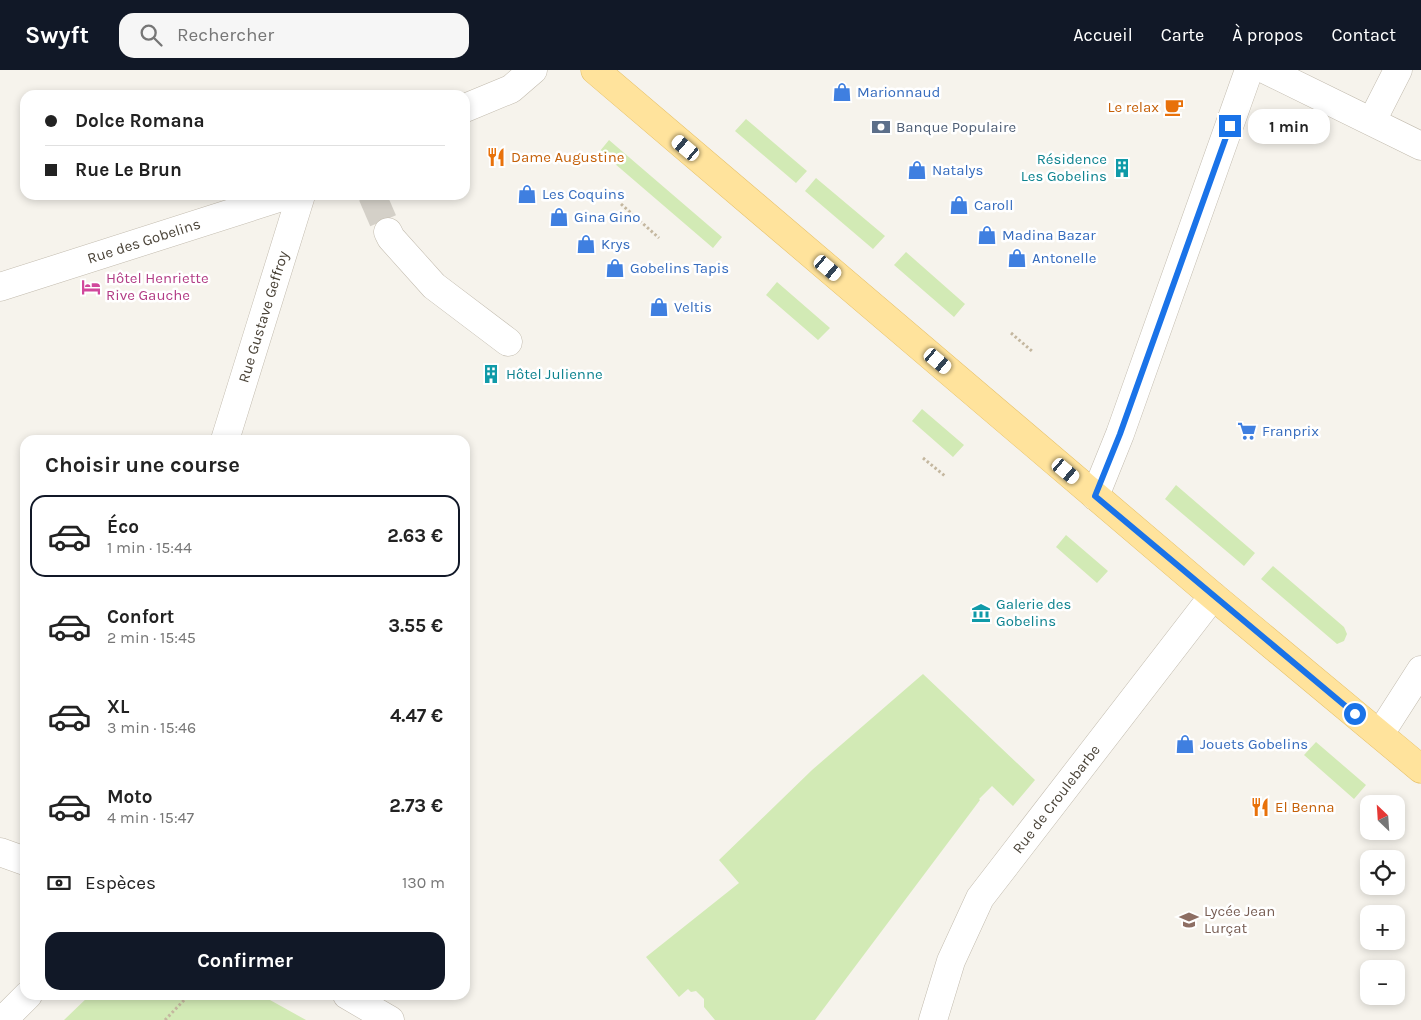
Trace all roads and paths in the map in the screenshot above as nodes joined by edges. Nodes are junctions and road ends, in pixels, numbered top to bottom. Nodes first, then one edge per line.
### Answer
1 (533, 70) edge
2 (595, 70) edge
3 (1249, 70) edge
4 (1266, 70) edge
5 (1398, 70) edge
6 (470, 106) edge
7 (1372, 121) junction
8 (1421, 146) edge
9 (272, 200) edge
10 (299, 200) edge
11 (621, 204) dead end
12 (388, 232) tunnel mouth
13 (659, 238) dead end
14 (0, 287) edge
15 (1011, 333) dead end
16 (508, 342) dead end
17 (1034, 352) dead end
18 (227, 435) edge
19 (923, 458) dead end
20 (945, 476) dead end
21 (1095, 496) junction
22 (1213, 596) junction
23 (1421, 670) edge
24 (1380, 734) junction
25 (1421, 769) edge
26 (0, 852) edge
27 (20, 859) edge
28 (23, 1000) edge
29 (184, 1000) edge
30 (356, 1000) edge
31 (3, 1020) edge
32 (165, 1020) edge
33 (390, 1020) edge
34 (933, 1020) edge

1 - 6 street
2 - 21 main road
3 - 21 street
4 - 7 street
5 - 7 street
7 - 8 street
9 - 14 street, Rue des Gobelins
10 - 18 street, Rue Gustave Geffroy
11 - 13 path
12 - 16 street
15 - 17 path
19 - 20 path
21 - 22 main road
22 - 24 main road
22 - 34 street, Rue de Croulebarbe
23 - 24 street
24 - 25 main road
26 - 27 street
28 - 31 street
29 - 32 path
30 - 33 street

